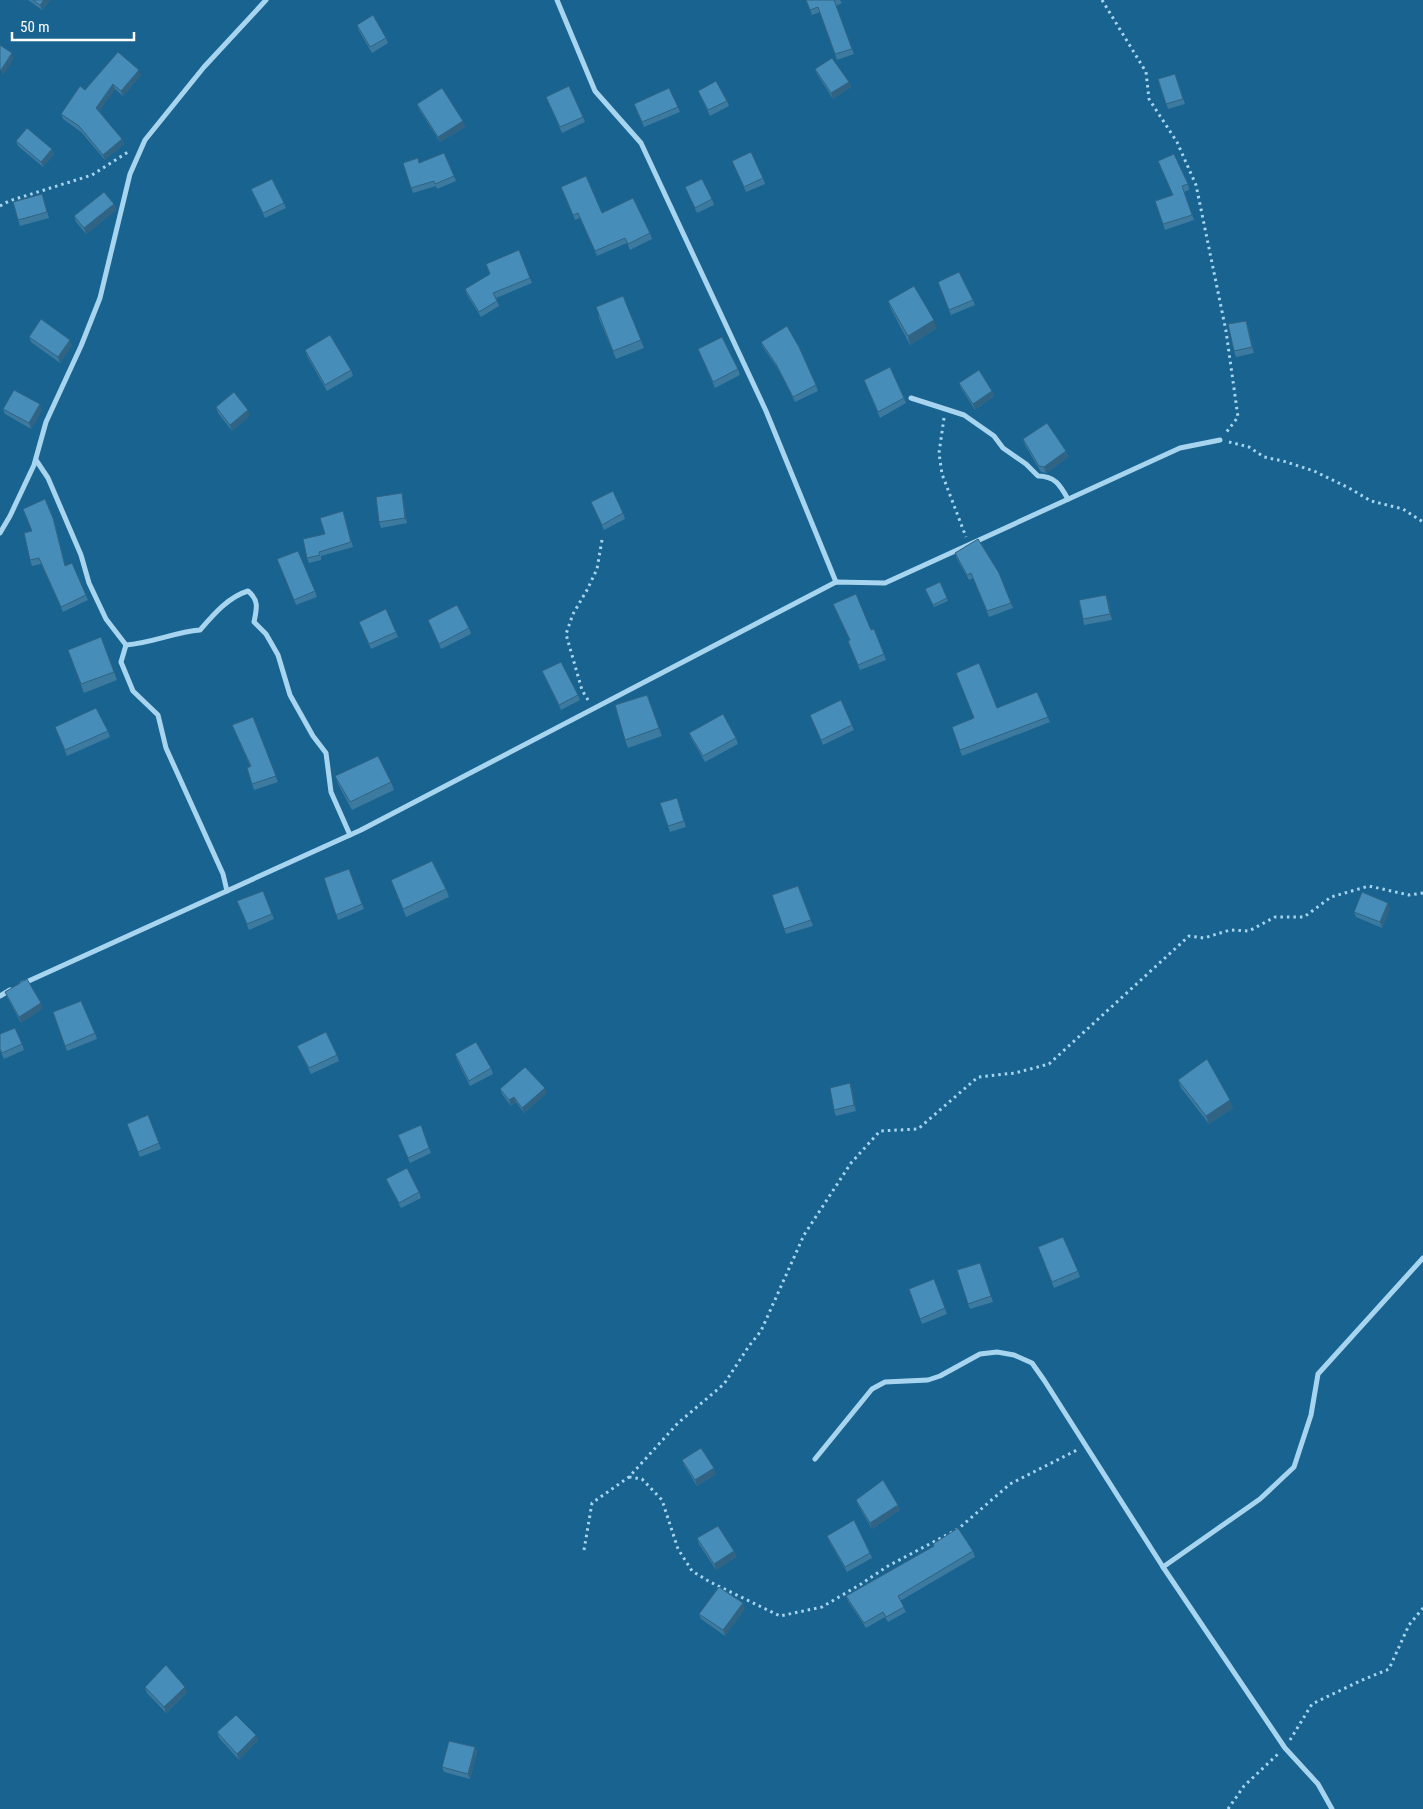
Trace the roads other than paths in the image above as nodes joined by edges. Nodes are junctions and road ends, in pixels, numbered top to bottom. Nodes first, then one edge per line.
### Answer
1 (266, 0) edge
2 (557, 0) edge
3 (911, 398) dead end
4 (1220, 440) road end
5 (36, 460) junction
6 (1068, 499) junction
7 (0, 533) edge
8 (836, 582) junction
9 (126, 645) junction
10 (350, 835) junction
11 (227, 891) junction
12 (0, 996) edge
13 (1423, 1260) edge
14 (815, 1459) dead end
15 (1164, 1567) junction
16 (1332, 1809) edge

1 - 5 street
2 - 8 street
3 - 6 street
4 - 6 street
5 - 7 street
5 - 9 street
6 - 8 street
8 - 10 street
9 - 10 street
9 - 11 street
10 - 11 street
11 - 12 street
13 - 15 street
14 - 15 street
15 - 16 street

